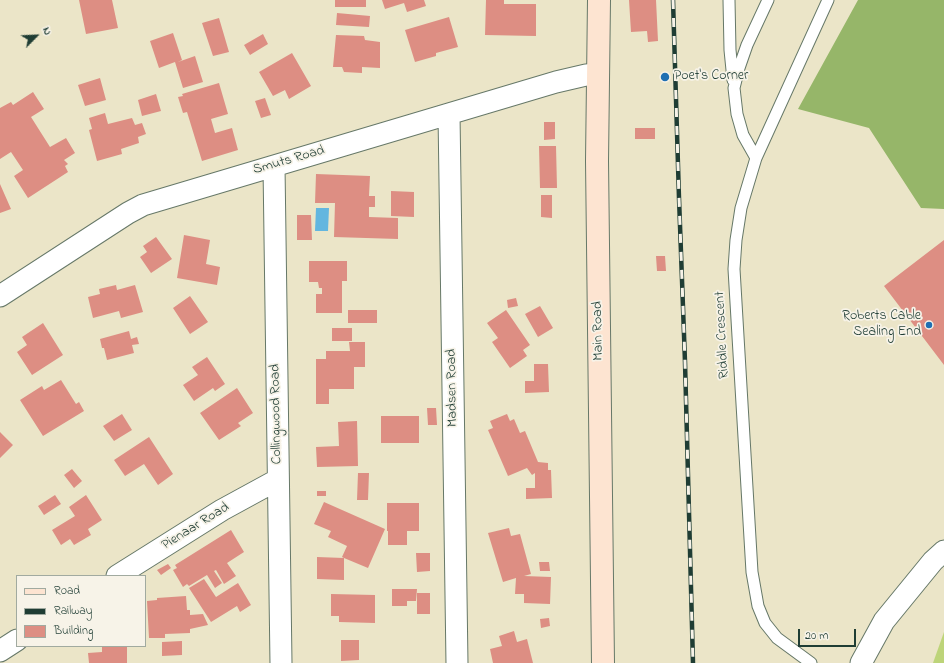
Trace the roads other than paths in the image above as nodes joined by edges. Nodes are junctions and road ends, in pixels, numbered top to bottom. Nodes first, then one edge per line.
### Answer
1 (599, 0) edge
2 (729, 0) edge
3 (768, 0) edge
4 (828, 0) edge
5 (598, 74) junction
6 (734, 88) junction
7 (449, 114) junction
8 (756, 158) junction
9 (274, 166) junction
10 (0, 296) edge
11 (277, 480) junction
12 (944, 551) edge
13 (119, 575) edge
14 (16, 641) edge
15 (0, 651) edge
16 (281, 663) edge
17 (457, 663) edge
18 (603, 663) edge
19 (811, 663) edge
20 (861, 663) edge

1 - 5 main road, Main Road
2 - 6 lane
3 - 6 lane
4 - 8 lane, Riddle Crescent
5 - 7 street, Smuts Road
5 - 18 main road, Main Road
6 - 8 lane
7 - 9 street, Smuts Road
7 - 17 street, Madsen Road
8 - 19 lane, Riddle Crescent
9 - 10 street, Smuts Road
9 - 11 street, Collingwood Road
11 - 13 street, Pienaar Road
11 - 16 street, Collingwood Road
12 - 20 street
14 - 15 street

